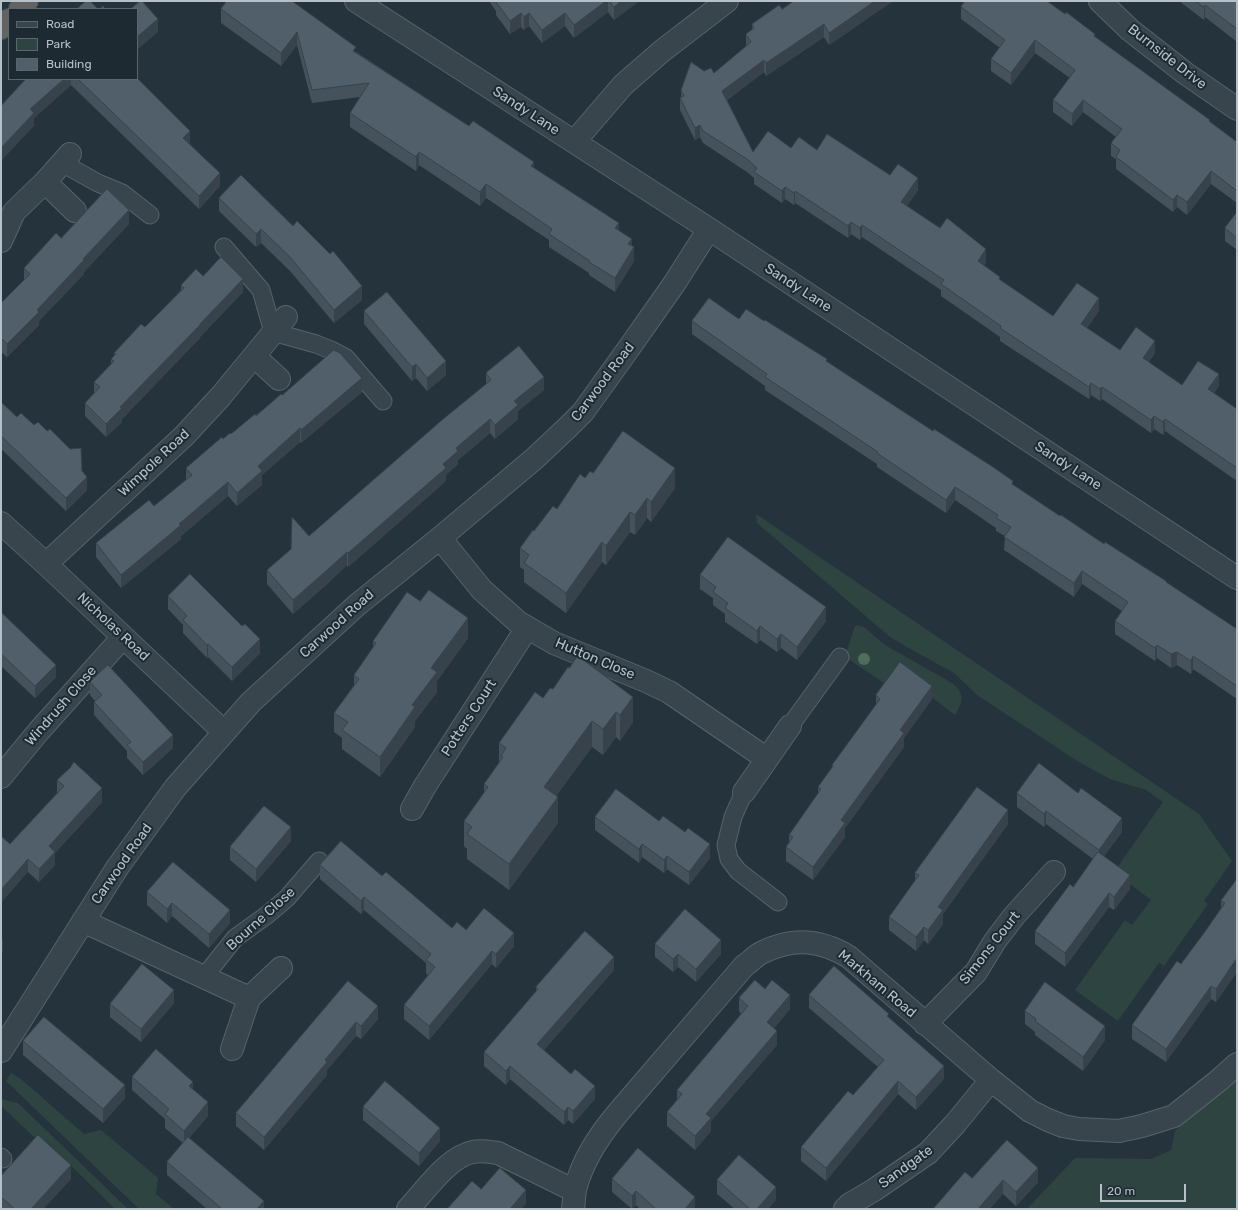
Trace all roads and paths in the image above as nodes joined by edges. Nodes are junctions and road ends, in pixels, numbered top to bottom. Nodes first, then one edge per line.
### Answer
1 (356, 1) edge
2 (727, 1) edge
3 (1100, 1) edge
4 (1237, 109) edge
5 (574, 142) junction
6 (66, 159) joint
7 (45, 182) junction
8 (75, 210) dead end
9 (150, 215) dead end
10 (709, 229) junction
11 (1, 241) edge
12 (224, 247) dead end
13 (280, 324) junction
14 (254, 356) junction
15 (279, 379) dead end
16 (382, 401) dead end
17 (1, 523) edge
18 (440, 538) junction
19 (46, 564) junction
20 (1237, 578) edge
21 (527, 628) junction
22 (123, 637) junction
23 (840, 657) dead end
24 (790, 726) joint
25 (224, 732) junction
26 (767, 759) junction
27 (1, 777) edge
28 (744, 792) joint
29 (412, 809) dead end
30 (319, 861) dead end
31 (1054, 872) dead end
32 (778, 902) dead end
33 (83, 921) junction
34 (281, 968) dead end
35 (204, 977) junction
36 (249, 998) junction
37 (925, 1024) junction
38 (232, 1049) dead end
39 (1, 1051) edge
40 (1237, 1064) edge
41 (991, 1080) junction
42 (574, 1200) edge
43 (408, 1209) edge
44 (845, 1209) edge

1 - 5 street, Sandy Lane
2 - 5 street
3 - 4 street, Burnside Drive
5 - 10 street, Sandy Lane
6 - 7 street
6 - 9 lane
7 - 8 street
7 - 11 street
10 - 18 street, Carwood Road
10 - 20 street, Sandy Lane
12 - 13 lane
13 - 14 street, Wimpole Road
13 - 16 lane
14 - 15 street
14 - 19 street, Wimpole Road
17 - 19 street, Nicholas Road
18 - 21 street, Hutton Close
18 - 25 street, Carwood Road
19 - 22 street, Nicholas Road
21 - 26 street, Hutton Close
21 - 29 street, Potters Court
22 - 25 street, Nicholas Road
22 - 27 street, Windrush Close
23 - 24 lane
24 - 26 street
25 - 33 street, Carwood Road
26 - 28 street
28 - 32 lane
30 - 35 lane, Bourne Close
31 - 37 street, Simons Court
33 - 35 street
33 - 39 street, Carwood Road
34 - 36 street
35 - 36 street
36 - 38 street
37 - 41 street, Markham Road
37 - 42 street, Markham Road
40 - 41 street, Markham Road
41 - 44 street, Sandgate
42 - 43 street

